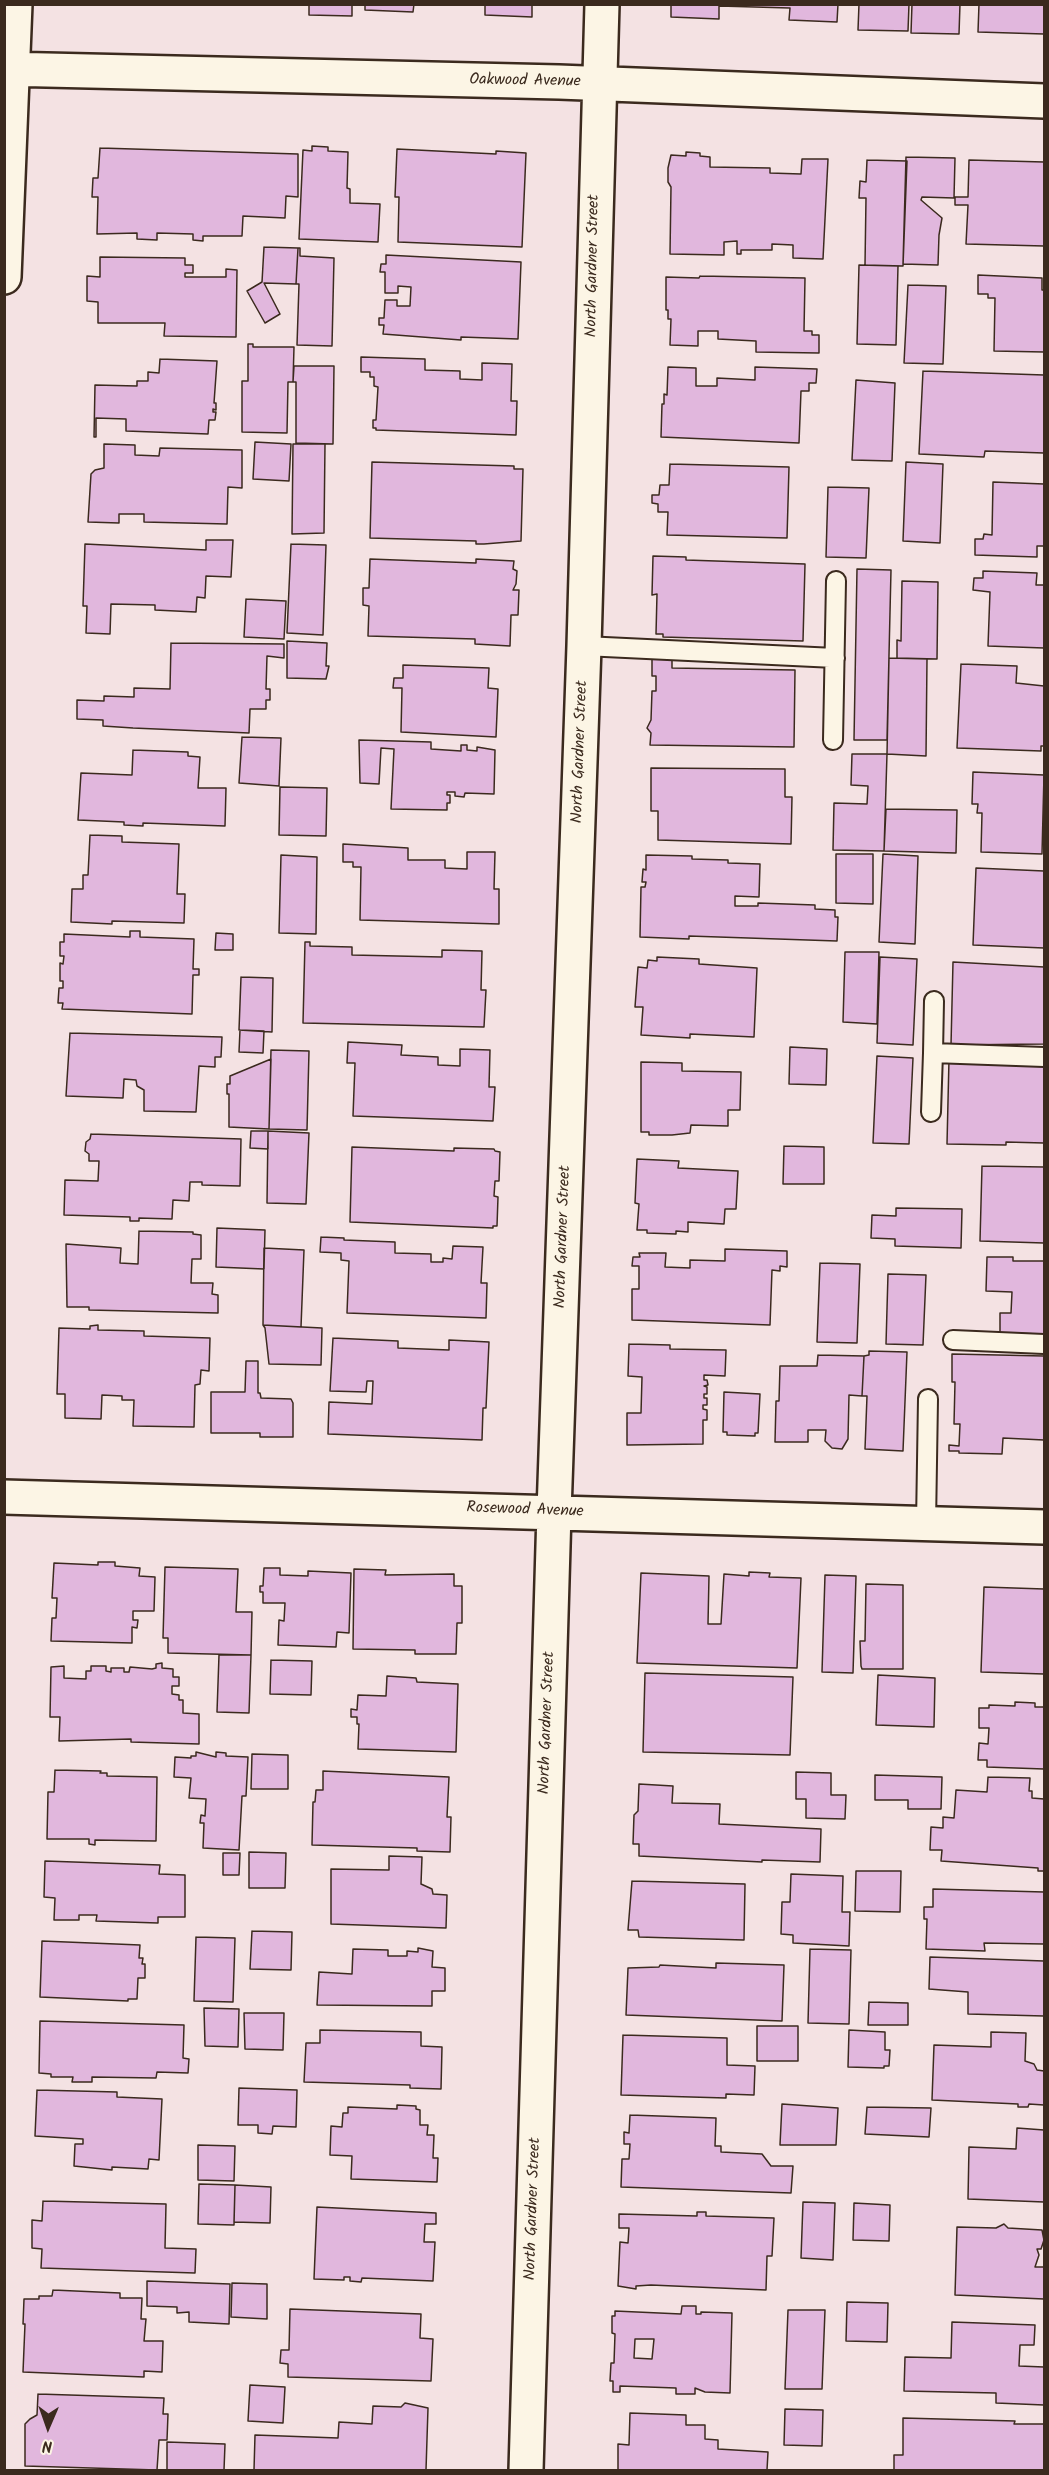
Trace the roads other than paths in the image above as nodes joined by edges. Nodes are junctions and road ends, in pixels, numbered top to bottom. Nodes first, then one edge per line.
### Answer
1 (15, 4) edge
2 (602, 4) edge
3 (8, 69) edge
4 (599, 84) junction
5 (1044, 101) edge
6 (4, 277) edge
7 (836, 581) dead end
8 (584, 646) junction
9 (835, 658) junction
10 (832, 740) dead end
11 (934, 1001) dead end
12 (933, 1053) junction
13 (1044, 1057) edge
14 (931, 1112) dead end
15 (953, 1340) dead end
16 (1044, 1344) edge
17 (928, 1400) dead end
18 (4, 1497) edge
19 (554, 1512) junction
20 (926, 1524) junction
21 (1044, 1527) edge
22 (526, 2470) edge

1 - 3 street
2 - 4 street, North Gardner Street
3 - 4 street, Oakwood Avenue
3 - 6 street
4 - 5 street, Oakwood Avenue
4 - 8 street, North Gardner Street
7 - 9 lane
8 - 9 lane
8 - 19 street, North Gardner Street
9 - 10 lane
11 - 12 lane
12 - 13 lane
12 - 14 lane
15 - 16 lane
17 - 20 lane
18 - 19 street, Rosewood Avenue
19 - 20 street, Rosewood Avenue
19 - 22 street, North Gardner Street
20 - 21 street, Rosewood Avenue

